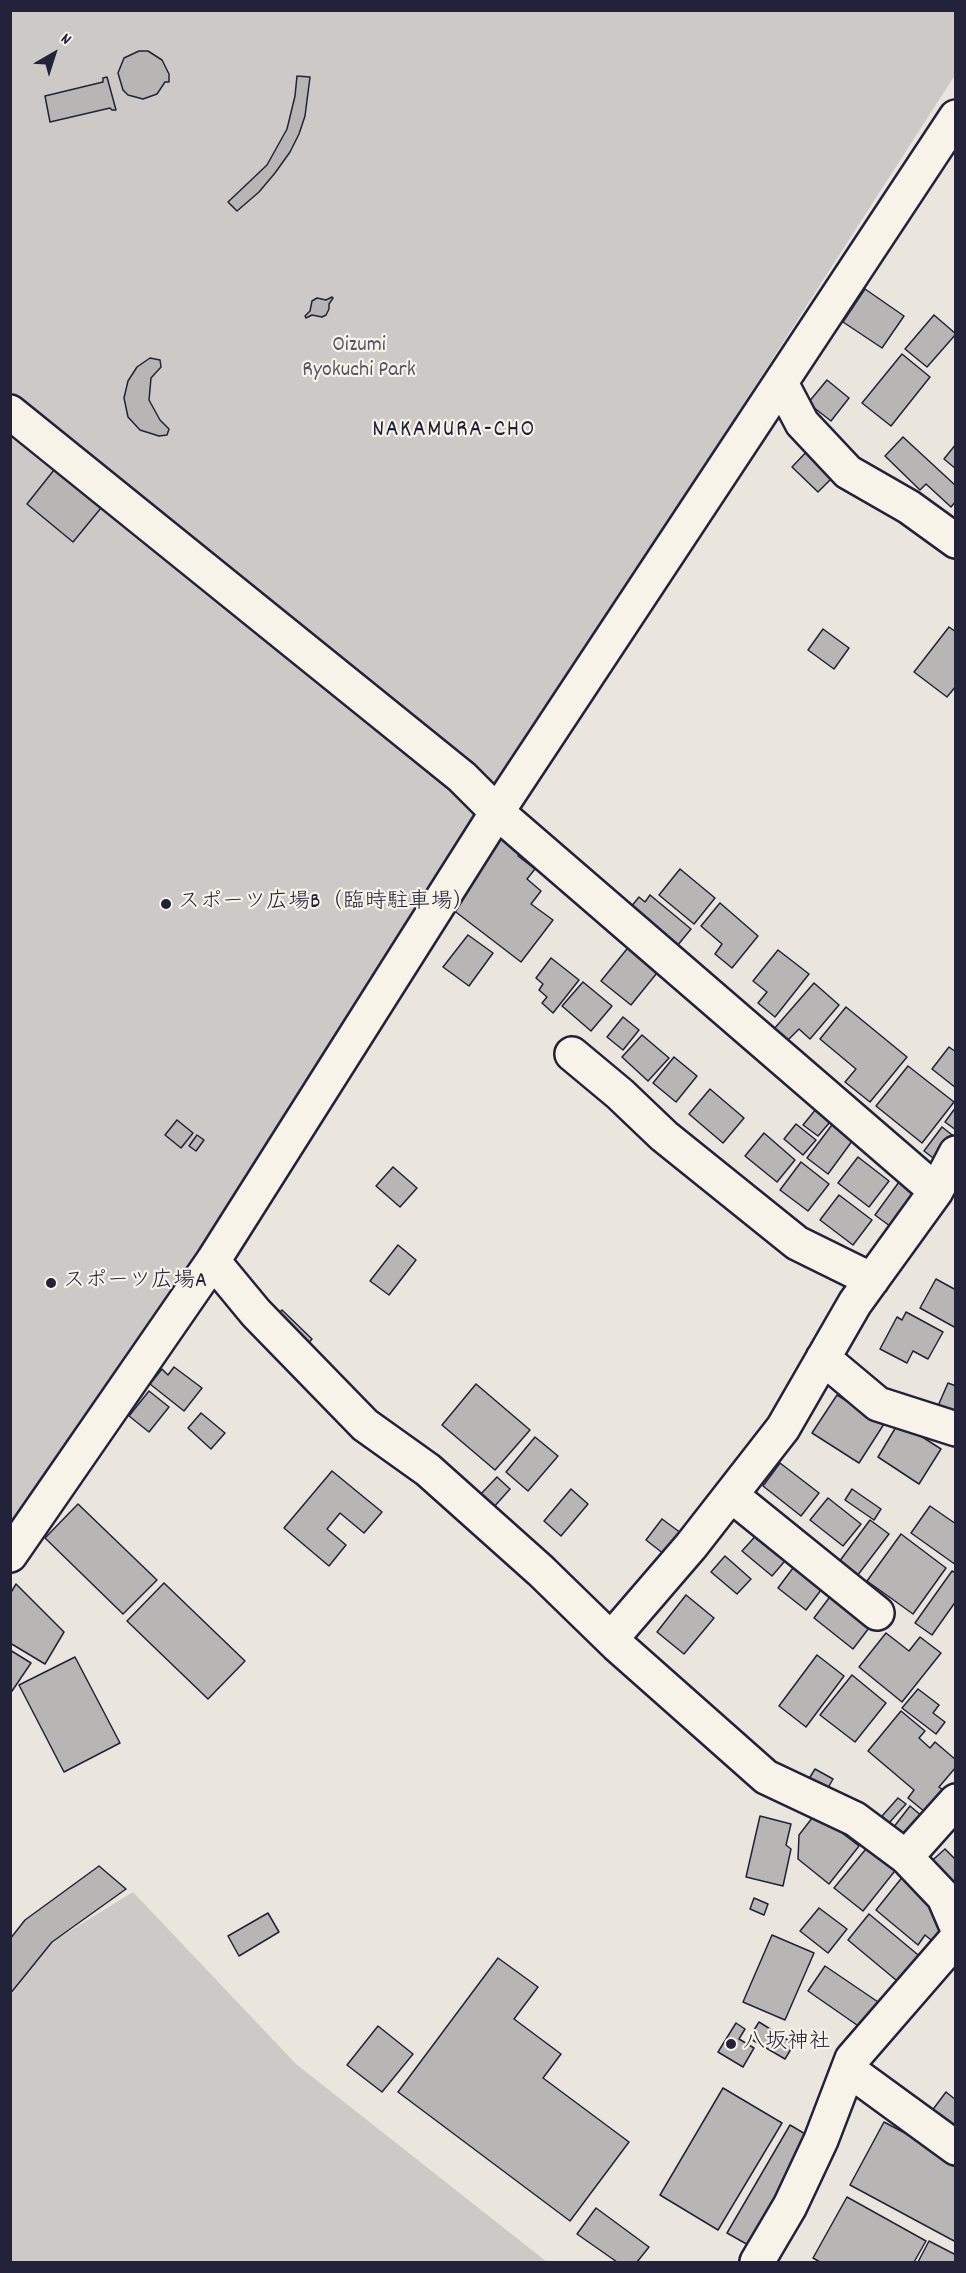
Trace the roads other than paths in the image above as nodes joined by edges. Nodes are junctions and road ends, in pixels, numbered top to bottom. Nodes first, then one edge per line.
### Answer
1 (956, 117) edge
2 (782, 383) junction
3 (10, 412) edge
4 (956, 541) edge
5 (497, 812) junction
6 (585, 1056) dead end
7 (956, 1153) edge
8 (936, 1191) junction
9 (213, 1261) junction
10 (872, 1280) junction
11 (823, 1358) junction
12 (956, 1429) edge
13 (731, 1495) junction
14 (10, 1555) edge
15 (877, 1613) dead end
16 (611, 1639) junction
17 (956, 1801) edge
18 (906, 1857) junction
19 (956, 1925) edge
20 (956, 1939) edge
21 (849, 2070) junction
22 (956, 2148) edge
23 (757, 2262) edge

1 - 2 street
2 - 4 street
2 - 5 street
3 - 5 street
5 - 8 street
5 - 9 street
6 - 10 street
7 - 8 street
8 - 10 street
9 - 14 street
9 - 16 street
10 - 11 street
11 - 12 street
11 - 13 street
13 - 15 street
13 - 16 street
16 - 18 street
17 - 18 street
18 - 19 street
20 - 21 street
21 - 22 street
21 - 23 street

